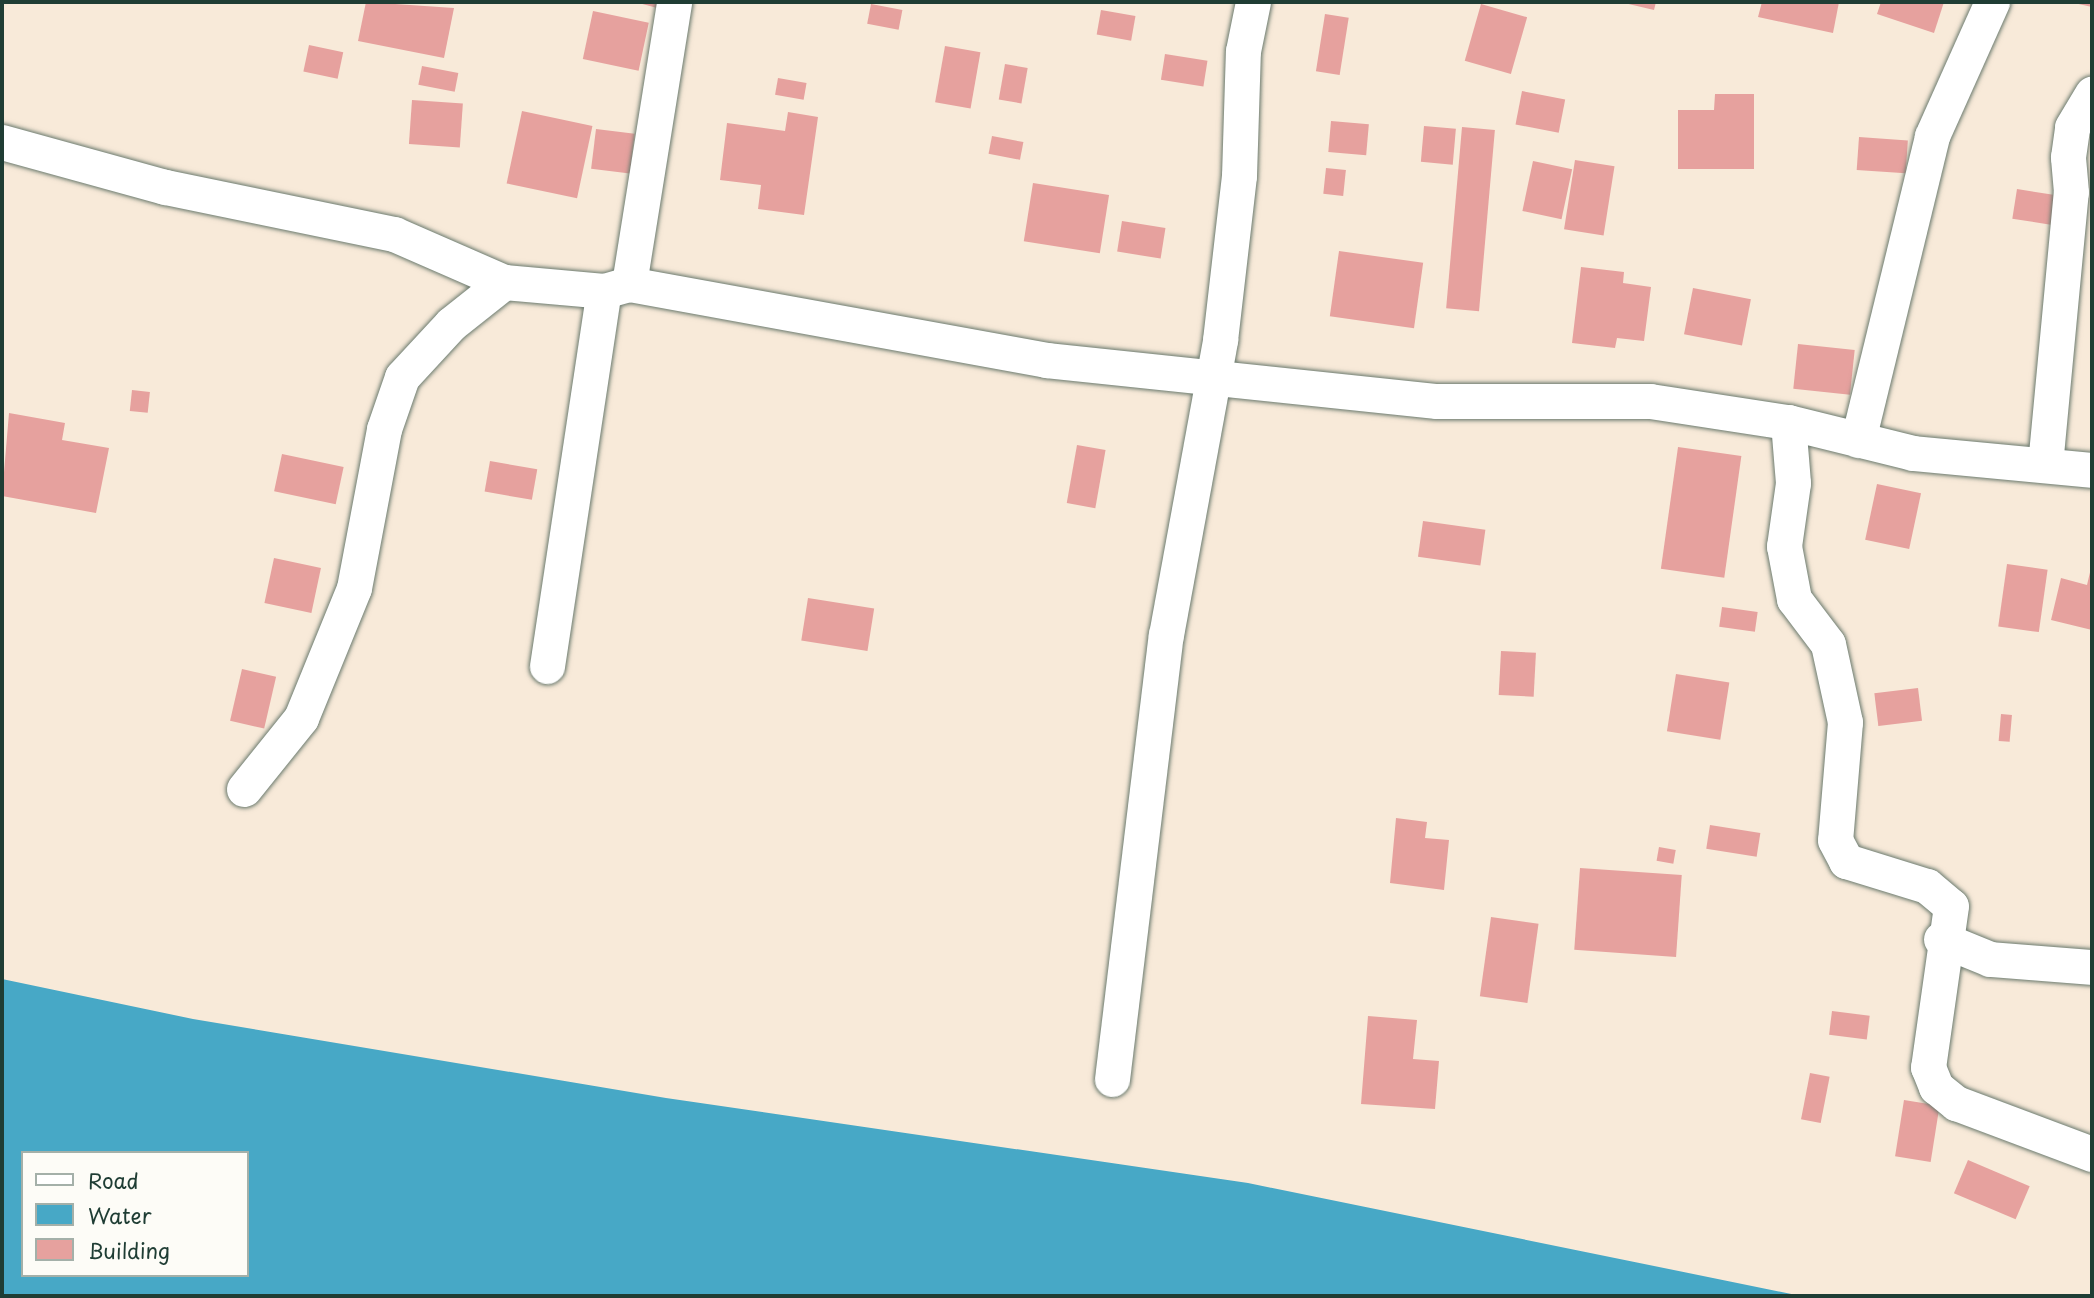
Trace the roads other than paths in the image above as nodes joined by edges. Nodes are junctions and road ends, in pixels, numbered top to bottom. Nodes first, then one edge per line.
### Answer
1 (674, 2) edge
2 (1253, 2) edge
3 (1992, 2) edge
4 (2092, 94) edge
5 (2, 142) edge
6 (504, 282) junction
7 (616, 287) junction
8 (1213, 374) junction
9 (1788, 422) junction
10 (1858, 440) junction
11 (2045, 465) junction
12 (2092, 470) edge
13 (547, 666) dead end
14 (244, 789) dead end
15 (1941, 939) junction
16 (2092, 967) edge
17 (1112, 1079) dead end
18 (2092, 1153) edge

1 - 7 street
2 - 8 street
3 - 10 street
4 - 11 street
5 - 6 street
6 - 7 street
6 - 14 street
7 - 8 street
7 - 13 street
8 - 9 street
8 - 17 street
9 - 10 street
9 - 15 street
10 - 11 street
11 - 12 street
15 - 16 street
15 - 18 street

